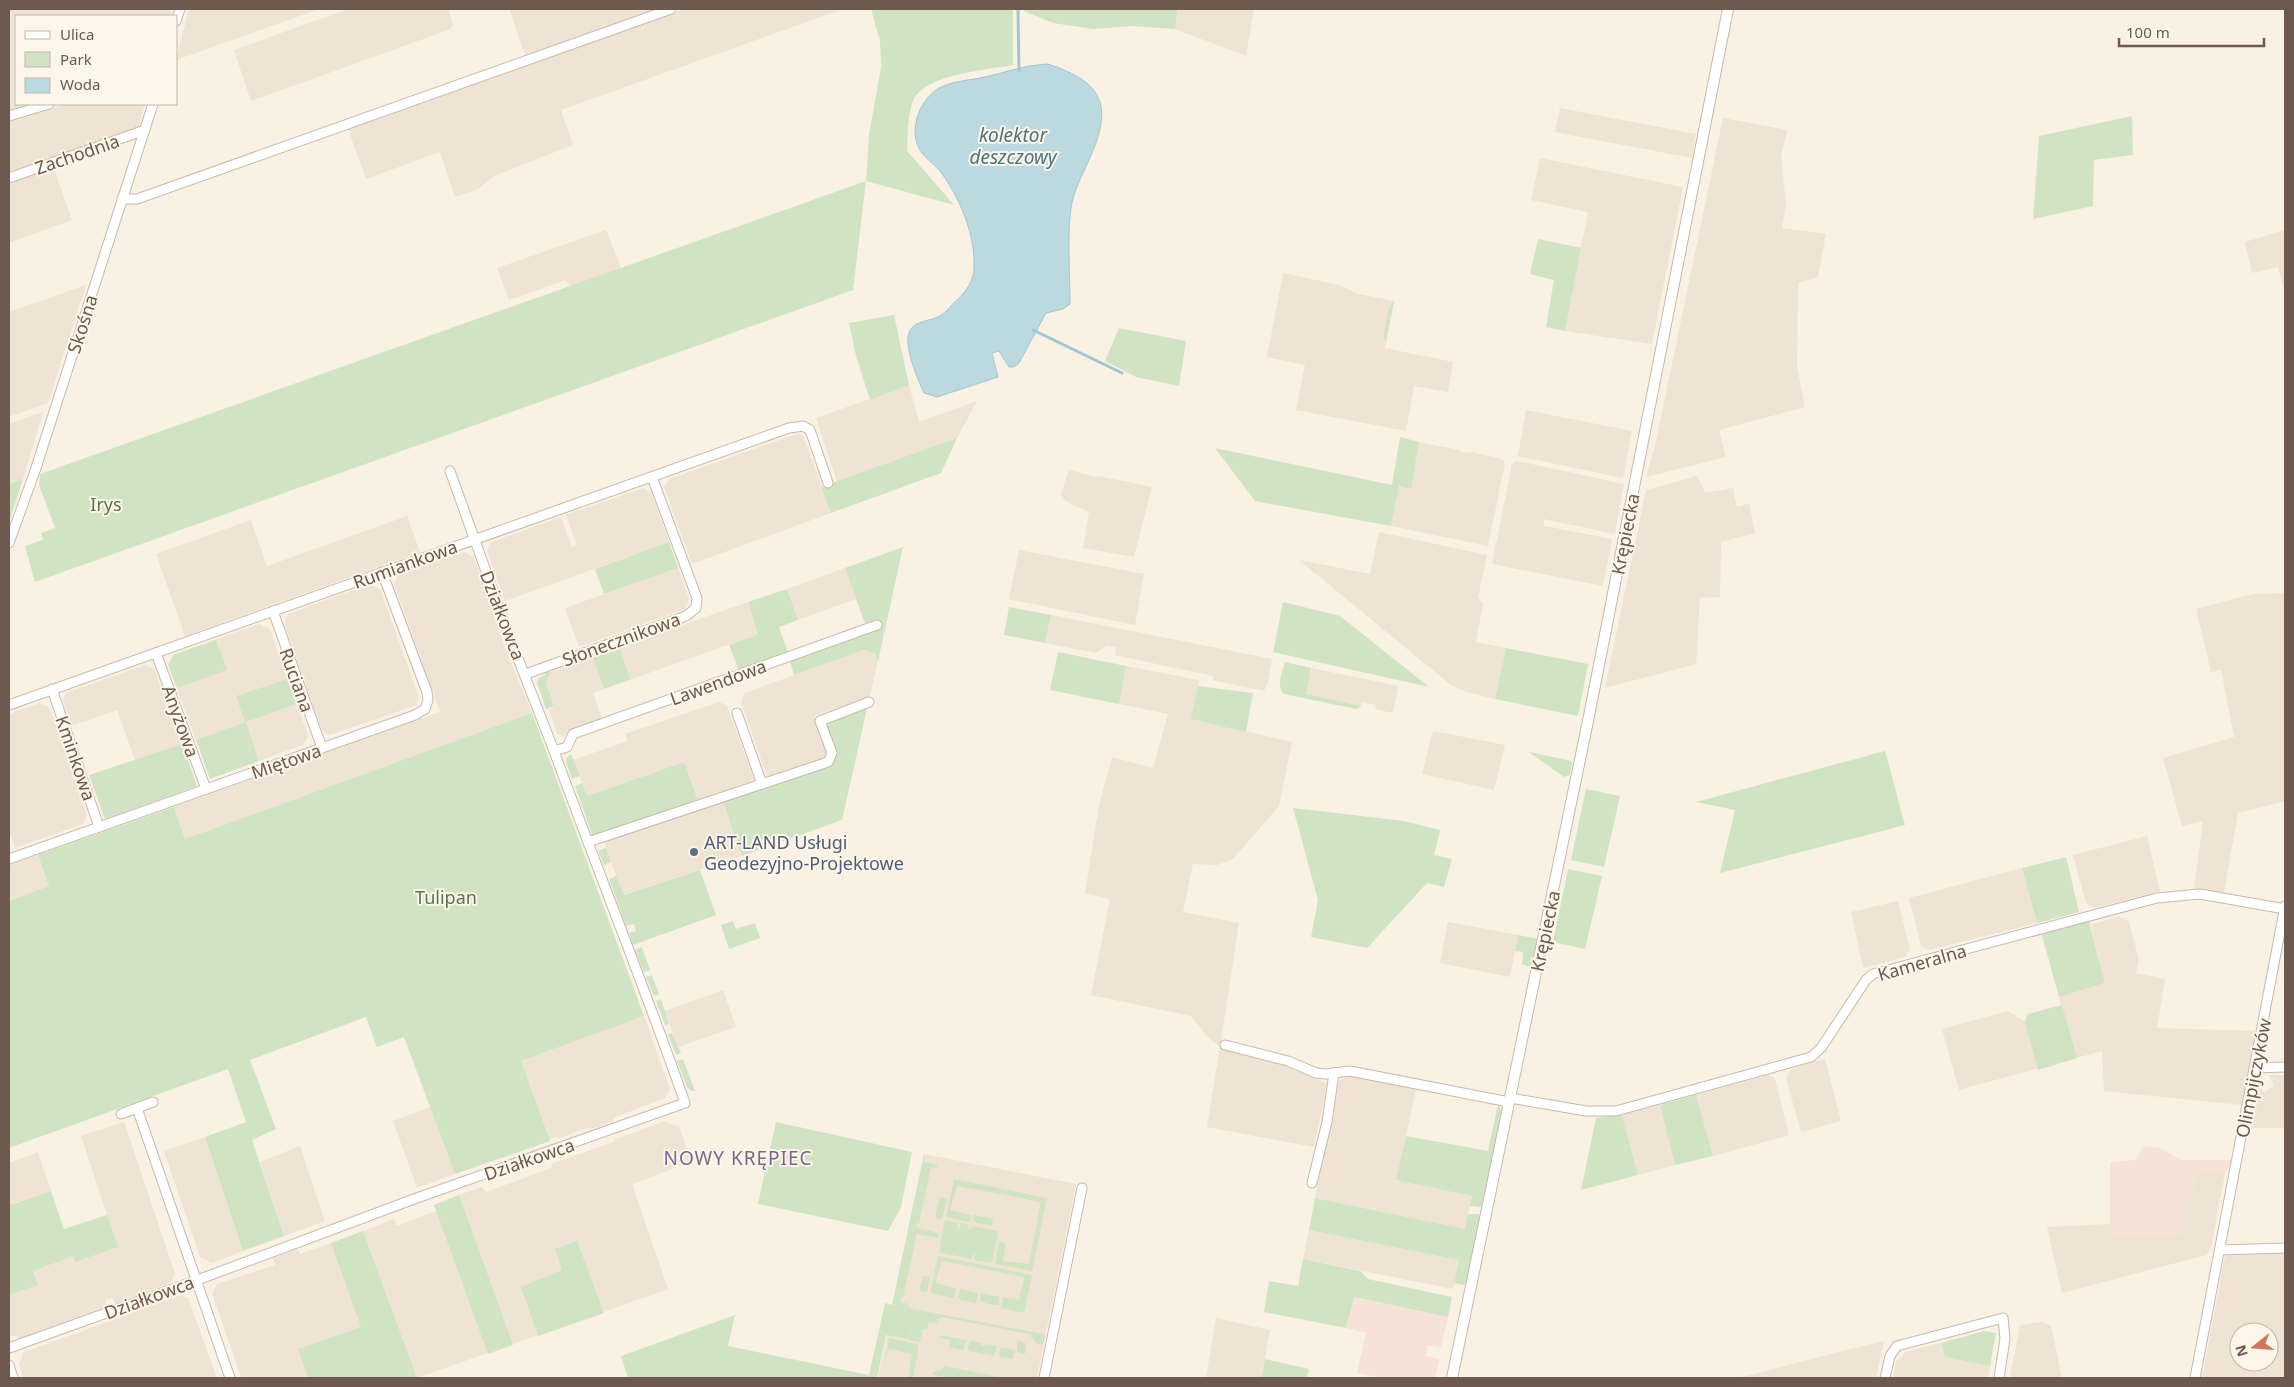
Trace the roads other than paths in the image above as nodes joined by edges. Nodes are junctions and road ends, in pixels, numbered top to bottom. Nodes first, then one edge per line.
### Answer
1 (671, 9) edge
2 (1728, 9) edge
3 (46, 105) edge
4 (153, 105) edge
5 (9, 116) edge
6 (145, 130) junction
7 (9, 178) edge
8 (122, 200) junction
9 (450, 471) dead end
10 (652, 476) junction
11 (828, 483) dead end
12 (475, 539) junction
13 (9, 543) edge
14 (382, 572) junction
15 (273, 611) junction
16 (877, 625) dead end
17 (156, 652) junction
18 (526, 674) junction
19 (52, 690) junction
20 (870, 702) dead end
21 (9, 705) edge
22 (737, 713) dead end
23 (322, 748) junction
24 (554, 751) junction
25 (762, 784) junction
26 (206, 789) junction
27 (99, 827) junction
28 (588, 842) junction
29 (9, 859) edge
30 (2285, 907) edge
31 (1225, 1046) dead end
32 (2285, 1067) edge
33 (2255, 1068) junction
34 (1334, 1073) junction
35 (1510, 1100) junction
36 (154, 1102) dead end
37 (137, 1108) junction
38 (121, 1114) dead end
39 (1312, 1182) dead end
40 (1082, 1188) dead end
41 (2285, 1248) edge
42 (2220, 1250) junction
43 (196, 1280) junction
44 (9, 1348) edge
45 (9, 1365) edge
46 (13, 1378) edge
47 (230, 1378) edge
48 (1044, 1378) edge
49 (1452, 1378) edge
50 (1885, 1378) edge
51 (1999, 1378) edge
52 (2195, 1378) edge

1 - 8 street
2 - 35 street, Krępiecka
3 - 5 street
4 - 6 street, Skośna
6 - 7 street, Zachodnia
6 - 8 street, Skośna
8 - 13 street, Skośna
9 - 12 street, Działkowca
10 - 11 street, Rumiankowa
10 - 12 street, Rumiankowa
10 - 18 street, Słonecznikowa
12 - 14 street, Rumiankowa
12 - 18 street, Działkowca
14 - 15 street, Rumiankowa
14 - 23 street, Miętowa
15 - 17 street, Rumiankowa
15 - 23 street, Ruciana
16 - 24 street, Lawendowa
17 - 19 street, Rumiankowa
17 - 26 street, Anyżowa
18 - 24 street, Działkowca
19 - 21 street, Rumiankowa
19 - 27 street, Kminkowa
20 - 25 street
22 - 25 street
23 - 26 street, Miętowa
24 - 28 street, Działkowca
25 - 28 street
26 - 27 street, Miętowa
27 - 29 street, Miętowa
28 - 43 street, Działkowca
30 - 33 street, Olimpijczyków
30 - 35 street, Kameralna
31 - 34 street, Kameralna
32 - 33 street
33 - 42 street, Olimpijczyków
34 - 35 street, Kameralna
34 - 39 street
35 - 49 street, Krępiecka
36 - 37 street
37 - 38 street
37 - 43 street
40 - 48 street
41 - 42 street
42 - 52 street, Olimpijczyków
43 - 44 street, Działkowca
43 - 47 street
45 - 46 street
50 - 51 street

